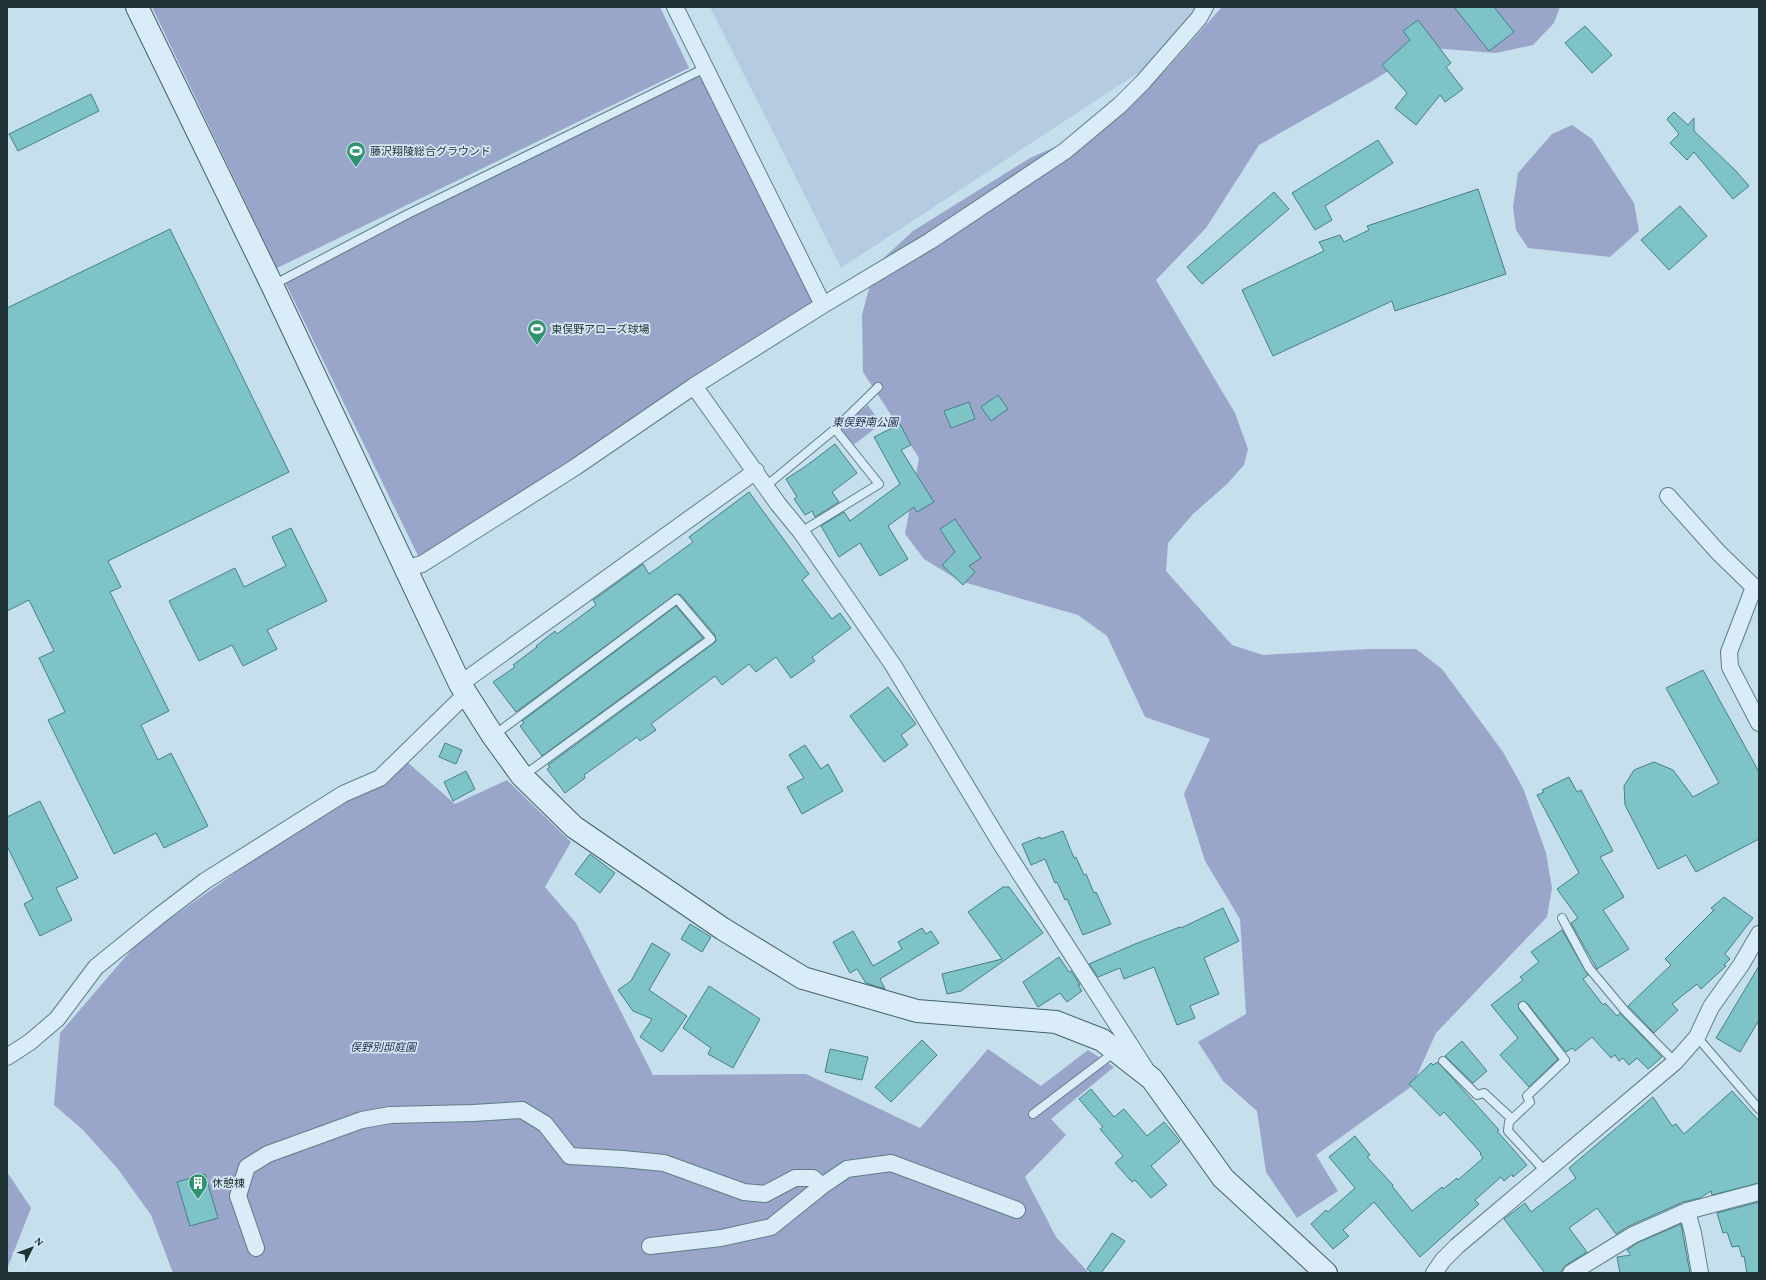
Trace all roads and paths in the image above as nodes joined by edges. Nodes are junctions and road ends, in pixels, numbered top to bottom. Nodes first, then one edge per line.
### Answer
1 (137, 7) edge
2 (675, 7) edge
3 (1205, 7) edge
4 (705, 68) junction
5 (272, 285) junction
6 (823, 305) junction
7 (694, 386) junction
8 (878, 387) dead end
9 (835, 429) junction
10 (756, 471) junction
11 (766, 486) junction
12 (1668, 496) dead end
13 (802, 532) junction
14 (407, 568) junction
15 (463, 690) junction
16 (1759, 723) edge
17 (492, 736) junction
18 (522, 776) junction
19 (1562, 918) dead end
20 (1759, 934) edge
21 (1523, 1006) dead end
22 (1697, 1037) junction
23 (1116, 1051) junction
24 (7, 1057) edge
25 (1443, 1061) dead end
26 (1675, 1062) junction
27 (1152, 1080) junction
28 (1759, 1109) edge
29 (1033, 1114) dead end
30 (1512, 1119) junction
31 (1545, 1171) junction
32 (822, 1186) junction
33 (1759, 1192) edge
34 (1017, 1210) dead end
35 (1687, 1211) junction
36 (650, 1246) dead end
37 (256, 1248) dead end
38 (1326, 1273) edge
39 (1434, 1273) edge
40 (1571, 1273) edge
41 (1700, 1273) edge

1 - 5 street
2 - 4 street
3 - 6 street
4 - 5 lane
4 - 6 street
5 - 14 street
6 - 7 street
7 - 10 street
7 - 14 street
8 - 9 lane
9 - 11 lane
9 - 13 lane
10 - 11 street
10 - 15 street
11 - 13 street
12 - 16 street
13 - 27 street
14 - 15 street
15 - 17 street
15 - 24 street
17 - 18 street
17 - 18 lane
18 - 23 street
19 - 26 lane
20 - 22 street
21 - 30 lane
22 - 26 street
22 - 28 lane
23 - 27 street
23 - 29 lane
25 - 30 lane
26 - 31 street
27 - 38 street
30 - 31 lane
31 - 39 street
32 - 34 street
32 - 36 street
32 - 37 street
33 - 35 street
35 - 40 street
35 - 41 street

